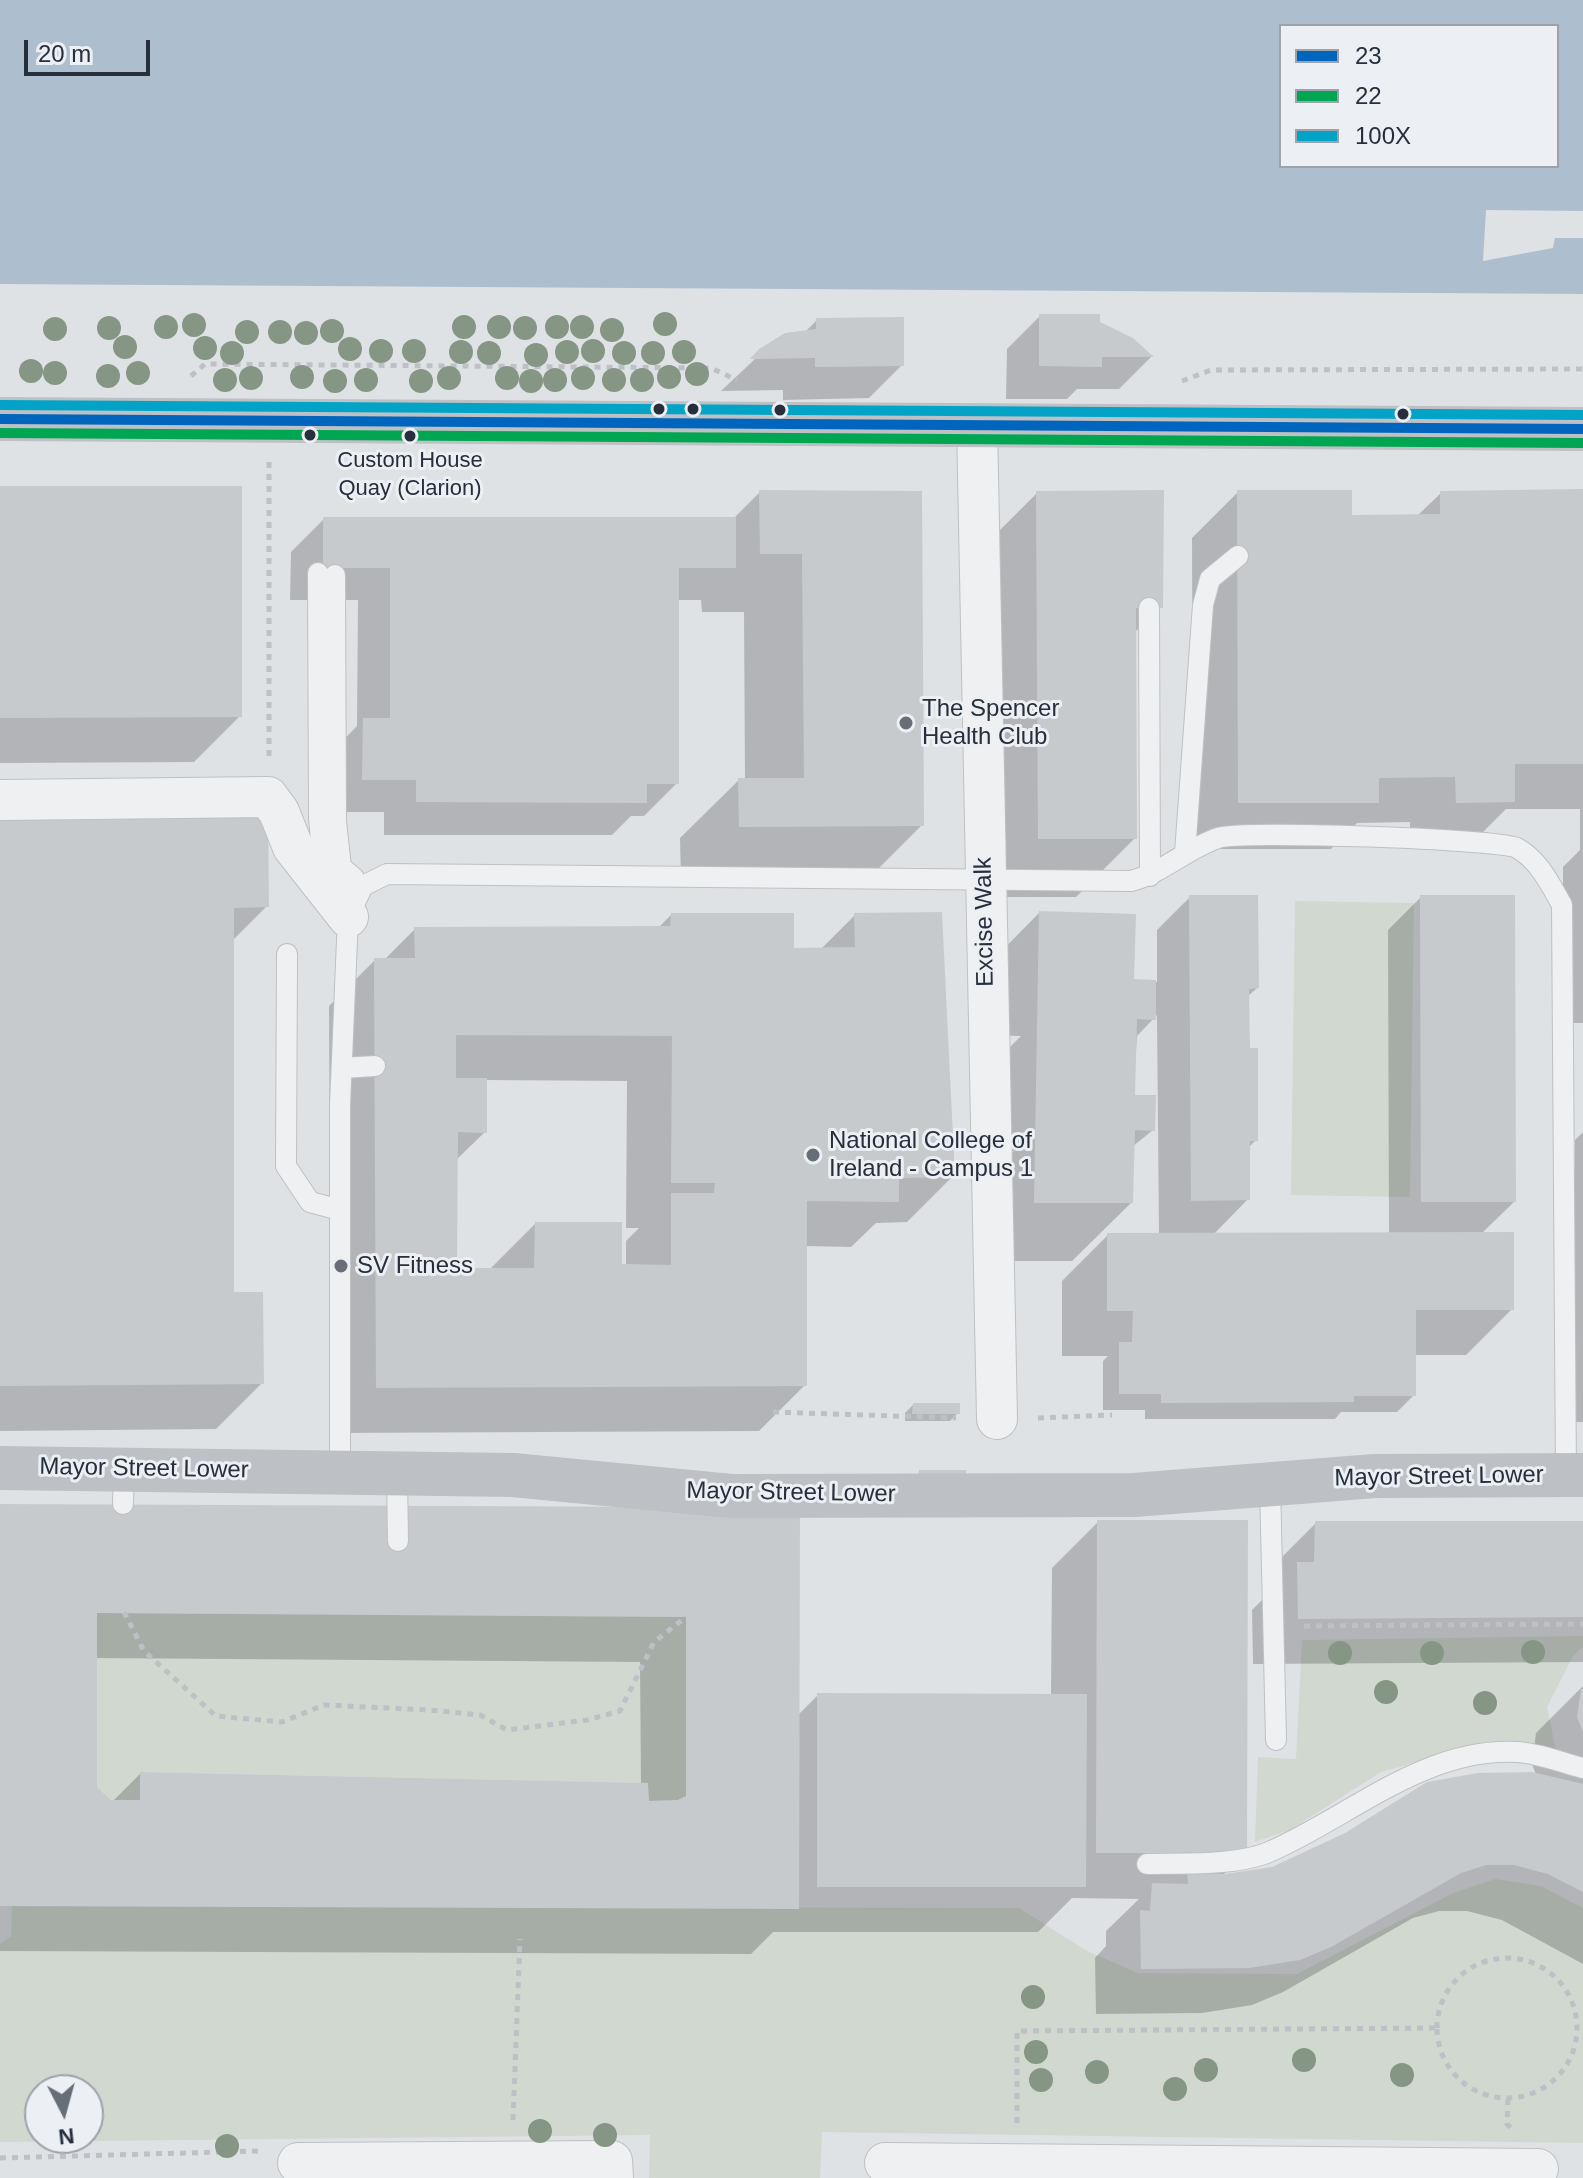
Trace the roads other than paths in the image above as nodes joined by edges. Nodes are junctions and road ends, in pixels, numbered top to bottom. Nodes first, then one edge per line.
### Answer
1 (0, 419) edge
2 (977, 425) junction
3 (1583, 429) edge
4 (1238, 556) dead end
5 (326, 574) dead end
6 (1149, 608) dead end
7 (0, 800) edge
8 (1185, 853) junction
9 (1150, 876) junction
10 (984, 881) junction
11 (356, 902) junction
12 (287, 954) dead end
13 (1574, 1028) edge
14 (375, 1066) dead end
15 (342, 1068) junction
16 (340, 1210) junction
17 (997, 1419) road end
18 (0, 1468) edge
19 (340, 1471) junction
20 (397, 1473) junction
21 (1574, 1475) edge
22 (1270, 1484) junction
23 (398, 1541) dead end
24 (1276, 1740) dead end
25 (1583, 1768) edge
26 (1147, 1864) dead end
27 (298, 2163) road end
28 (885, 2163) dead end
29 (1538, 2169) dead end
30 (1223, 2172) edge
31 (613, 2178) edge

1 - 2 main road
2 - 3 main road
2 - 10 street, Excise Walk
4 - 8 lane
5 - 11 lane
6 - 9 lane
7 - 11 street
8 - 9 lane
8 - 13 lane
9 - 10 lane
10 - 11 lane
10 - 17 street, Excise Walk
11 - 15 lane
12 - 16 lane
13 - 21 lane
14 - 15 lane
15 - 16 lane
16 - 19 lane
18 - 19 main road, Mayor Street Lower
19 - 20 main road, Mayor Street Lower
20 - 22 main road, Mayor Street Lower
20 - 23 lane
21 - 22 main road, Mayor Street Lower
22 - 24 lane
25 - 26 lane
27 - 31 street
28 - 30 street
29 - 30 street

